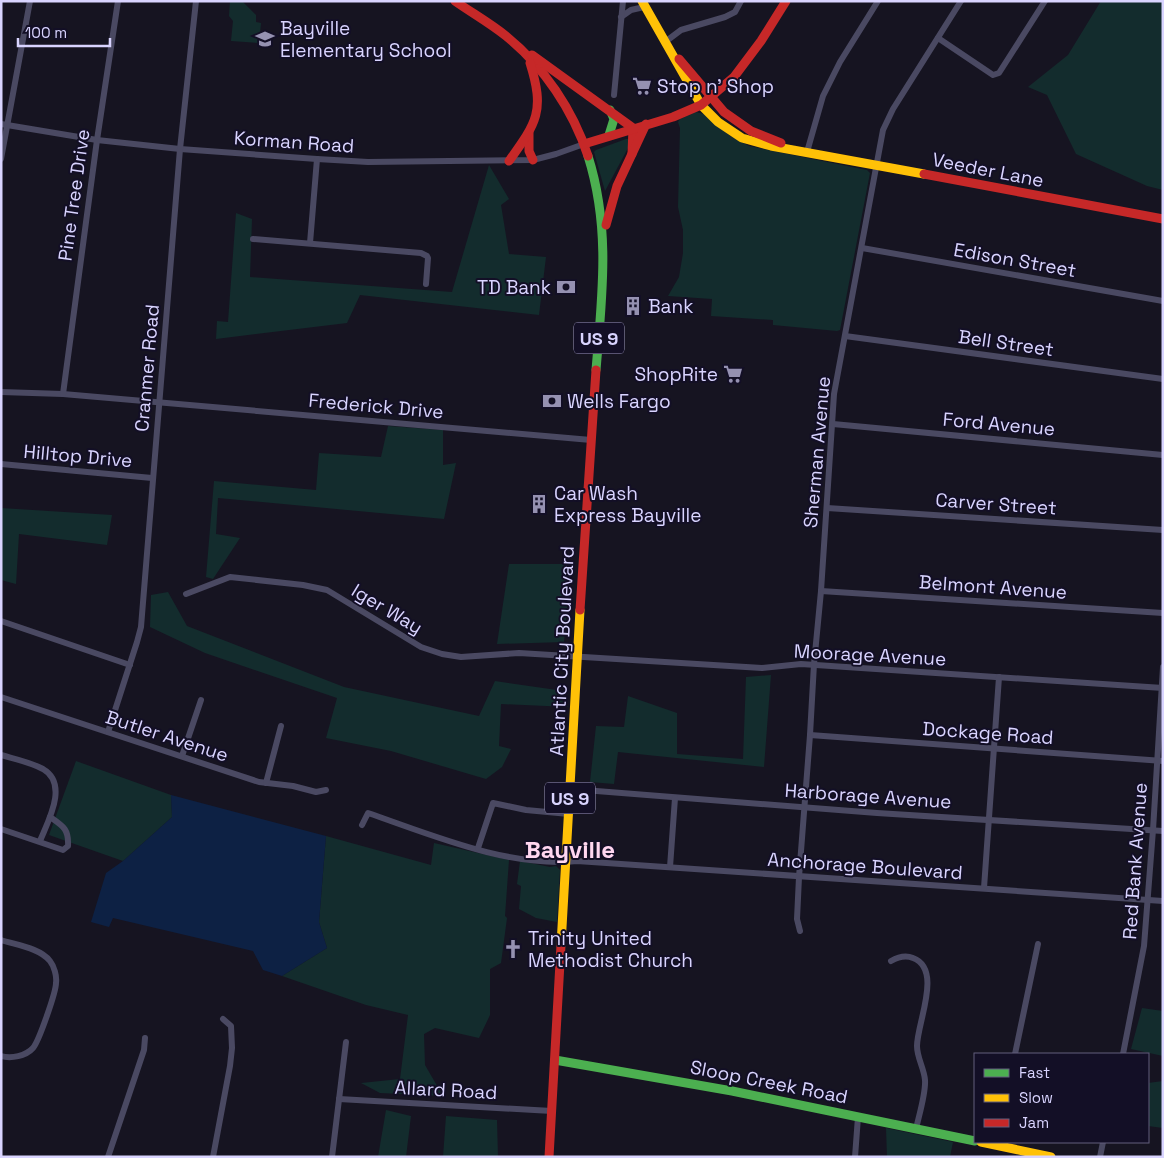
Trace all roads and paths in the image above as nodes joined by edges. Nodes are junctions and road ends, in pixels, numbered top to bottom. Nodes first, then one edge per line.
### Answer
1 (30, 1) edge
2 (118, 1) edge
3 (196, 1) edge
4 (455, 1) edge
5 (623, 1) edge
6 (741, 1) edge
7 (786, 1) edge
8 (878, 1) edge
9 (961, 1) edge
10 (1045, 1) edge
11 (643, 4) edge
12 (621, 17) junction
13 (508, 38) junction
14 (938, 38) junction
15 (666, 44) junction
16 (529, 59) junction
17 (614, 95) dead end
18 (710, 98) junction
19 (701, 105) junction
20 (610, 110) junction
21 (646, 124) junction
22 (4, 125) edge
23 (633, 128) junction
24 (529, 134) junction
25 (609, 135) junction
26 (97, 140) junction
27 (584, 144) junction
28 (180, 149) junction
29 (807, 152) junction
30 (632, 154) junction
31 (1, 159) edge
32 (317, 159) junction
33 (533, 160) junction
34 (509, 161) junction
35 (877, 166) junction
36 (1163, 219) edge
37 (604, 237) junction
38 (253, 239) dead end
39 (310, 243) junction
40 (862, 248) junction
41 (426, 284) dead end
42 (1163, 301) edge
43 (845, 336) junction
44 (1163, 378) edge
45 (1, 392) edge
46 (63, 394) junction
47 (159, 402) junction
48 (832, 424) junction
49 (591, 440) junction
50 (1163, 455) edge
51 (1, 464) edge
52 (152, 478) junction
53 (827, 508) junction
54 (1163, 530) edge
55 (821, 591) junction
56 (186, 594) dead end
57 (1163, 613) edge
58 (1, 621) edge
59 (577, 657) junction
60 (130, 664) junction
61 (814, 664) junction
62 (1163, 668) edge
63 (1000, 677) junction
64 (1162, 688) edge
65 (1, 696) edge
66 (201, 700) dead end
67 (281, 726) dead end
68 (108, 732) junction
69 (810, 735) junction
70 (994, 748) junction
71 (1, 754) edge
72 (182, 756) junction
73 (1160, 760) edge
74 (266, 783) junction
75 (571, 789) junction
76 (326, 790) dead end
77 (675, 798) junction
78 (805, 806) junction
79 (569, 814) junction
80 (50, 816) junction
81 (990, 820) junction
82 (362, 825) dead end
83 (1, 829) edge
84 (1153, 830) junction
85 (1163, 831) edge
86 (40, 841) junction
87 (478, 848) junction
88 (566, 862) junction
89 (670, 867) junction
90 (799, 877) junction
91 (984, 888) junction
92 (1148, 900) junction
93 (1163, 901) edge
94 (800, 930) dead end
95 (1, 940) edge
96 (1038, 944) dead end
97 (892, 961) dead end
98 (223, 1018) dead end
99 (145, 1038) dead end
100 (346, 1042) dead end
101 (1015, 1053) edge
102 (1123, 1053) edge
103 (1, 1056) edge
104 (555, 1060) junction
105 (339, 1098) junction
106 (552, 1111) junction
107 (858, 1116) junction
108 (916, 1128) junction
109 (974, 1141) edge
110 (996, 1143) edge
111 (1103, 1143) edge
112 (108, 1157) edge
113 (213, 1157) edge
114 (332, 1157) edge
115 (549, 1157) edge
116 (855, 1157) edge
117 (1051, 1157) edge
118 (1100, 1157) edge

1 - 22 street
2 - 26 street, Pine Tree Drive
3 - 28 street, Cranmer Road
4 - 13 main road, US 9
5 - 12 street
6 - 15 street
7 - 18 main road
8 - 29 street
9 - 14 street, Sherman Avenue
10 - 14 street
11 - 12 street
11 - 15 main road
12 - 17 street
13 - 16 main road, US 9
13 - 20 main road
14 - 35 street, Sherman Avenue
15 - 18 main road, Veeder Lane
15 - 19 main road, Veeder Lane
16 - 24 main road
16 - 27 main road, US 9
18 - 19 main road
18 - 29 main road, Veeder Lane
19 - 21 main road
19 - 29 main road, Veeder Lane
20 - 23 main road
20 - 25 main road
21 - 23 main road
21 - 30 main road
22 - 26 street, Korman Road
22 - 31 street
23 - 25 main road
23 - 30 main road
24 - 33 main road
24 - 34 main road
25 - 27 main road
26 - 28 street, Korman Road
26 - 46 street, Pine Tree Drive
27 - 33 street, Korman Road
27 - 37 main road, US 9
28 - 32 street, Korman Road
28 - 47 street, Cranmer Road
29 - 35 main road, Veeder Lane
30 - 37 main road
32 - 34 street, Korman Road
32 - 39 street
33 - 34 street, Korman Road
35 - 36 main road, Veeder Lane
35 - 40 street, Sherman Avenue
37 - 49 main road, Atlantic City Boulevard / US 9
38 - 39 street
39 - 41 street
40 - 42 street, Edison Street
40 - 43 street, Sherman Avenue
43 - 44 street, Bell Street
43 - 48 street, Sherman Avenue
45 - 46 street, Frederick Drive
46 - 47 street, Frederick Drive
47 - 49 street, Frederick Drive
47 - 52 street, Cranmer Road
48 - 50 street, Ford Avenue
48 - 53 street, Sherman Avenue
49 - 59 main road, Atlantic City Boulevard / US 9
51 - 52 street, Hilltop Drive
52 - 60 street, Cranmer Road
53 - 54 street, Carver Street
53 - 55 street, Sherman Avenue
55 - 57 street, Belmont Avenue
55 - 61 street, Sherman Avenue
56 - 59 street, Iger Way
58 - 60 street
59 - 61 street, Moorage Avenue
59 - 75 main road, Atlantic City Boulevard / US 9
60 - 68 street, Cranmer Road
61 - 63 street, Moorage Avenue
61 - 69 street, Sherman Avenue
62 - 64 street, Red Bank Avenue
63 - 64 street, Moorage Avenue
63 - 70 street
64 - 73 street, Red Bank Avenue
65 - 68 street, Butler Avenue
66 - 72 street
67 - 74 street
68 - 72 street, Butler Avenue
69 - 70 street, Dockage Road
69 - 78 street, Sherman Avenue
70 - 73 street, Dockage Road
70 - 81 street
71 - 80 street
72 - 74 street, Butler Avenue
73 - 84 street, Red Bank Avenue
74 - 76 street, Butler Avenue
75 - 77 street, Harborage Avenue
75 - 79 main road, Atlantic City Boulevard / US 9
77 - 78 street, Harborage Avenue
77 - 89 street
78 - 81 street, Harborage Avenue
78 - 90 street, Sherman Avenue
79 - 87 street
79 - 88 main road, Atlantic City Boulevard / US 9
80 - 86 street
80 - 86 street
81 - 84 street, Harborage Avenue
81 - 91 street
82 - 87 street
83 - 86 street
84 - 85 street, Harborage Avenue
84 - 92 street, Red Bank Avenue
87 - 88 street
88 - 89 street, Anchorage Boulevard
88 - 104 main road, Atlantic City Boulevard / US 9
89 - 90 street, Anchorage Boulevard
90 - 91 street, Anchorage Boulevard
90 - 94 street, Sherman Avenue
91 - 92 street, Anchorage Boulevard
92 - 93 street, Anchorage Boulevard
92 - 102 street, Red Bank Avenue
95 - 103 street
96 - 101 street
97 - 108 street
98 - 113 street
99 - 112 street
100 - 105 street
104 - 106 main road, Atlantic City Boulevard / US 9
104 - 107 main road, Sloop Creek Road
105 - 106 street, Allard Road
105 - 114 street
106 - 115 main road, Atlantic City Boulevard / US 9
107 - 108 main road, Sloop Creek Road
107 - 116 street
108 - 109 main road, Sloop Creek Road
110 - 117 main road
111 - 118 street

